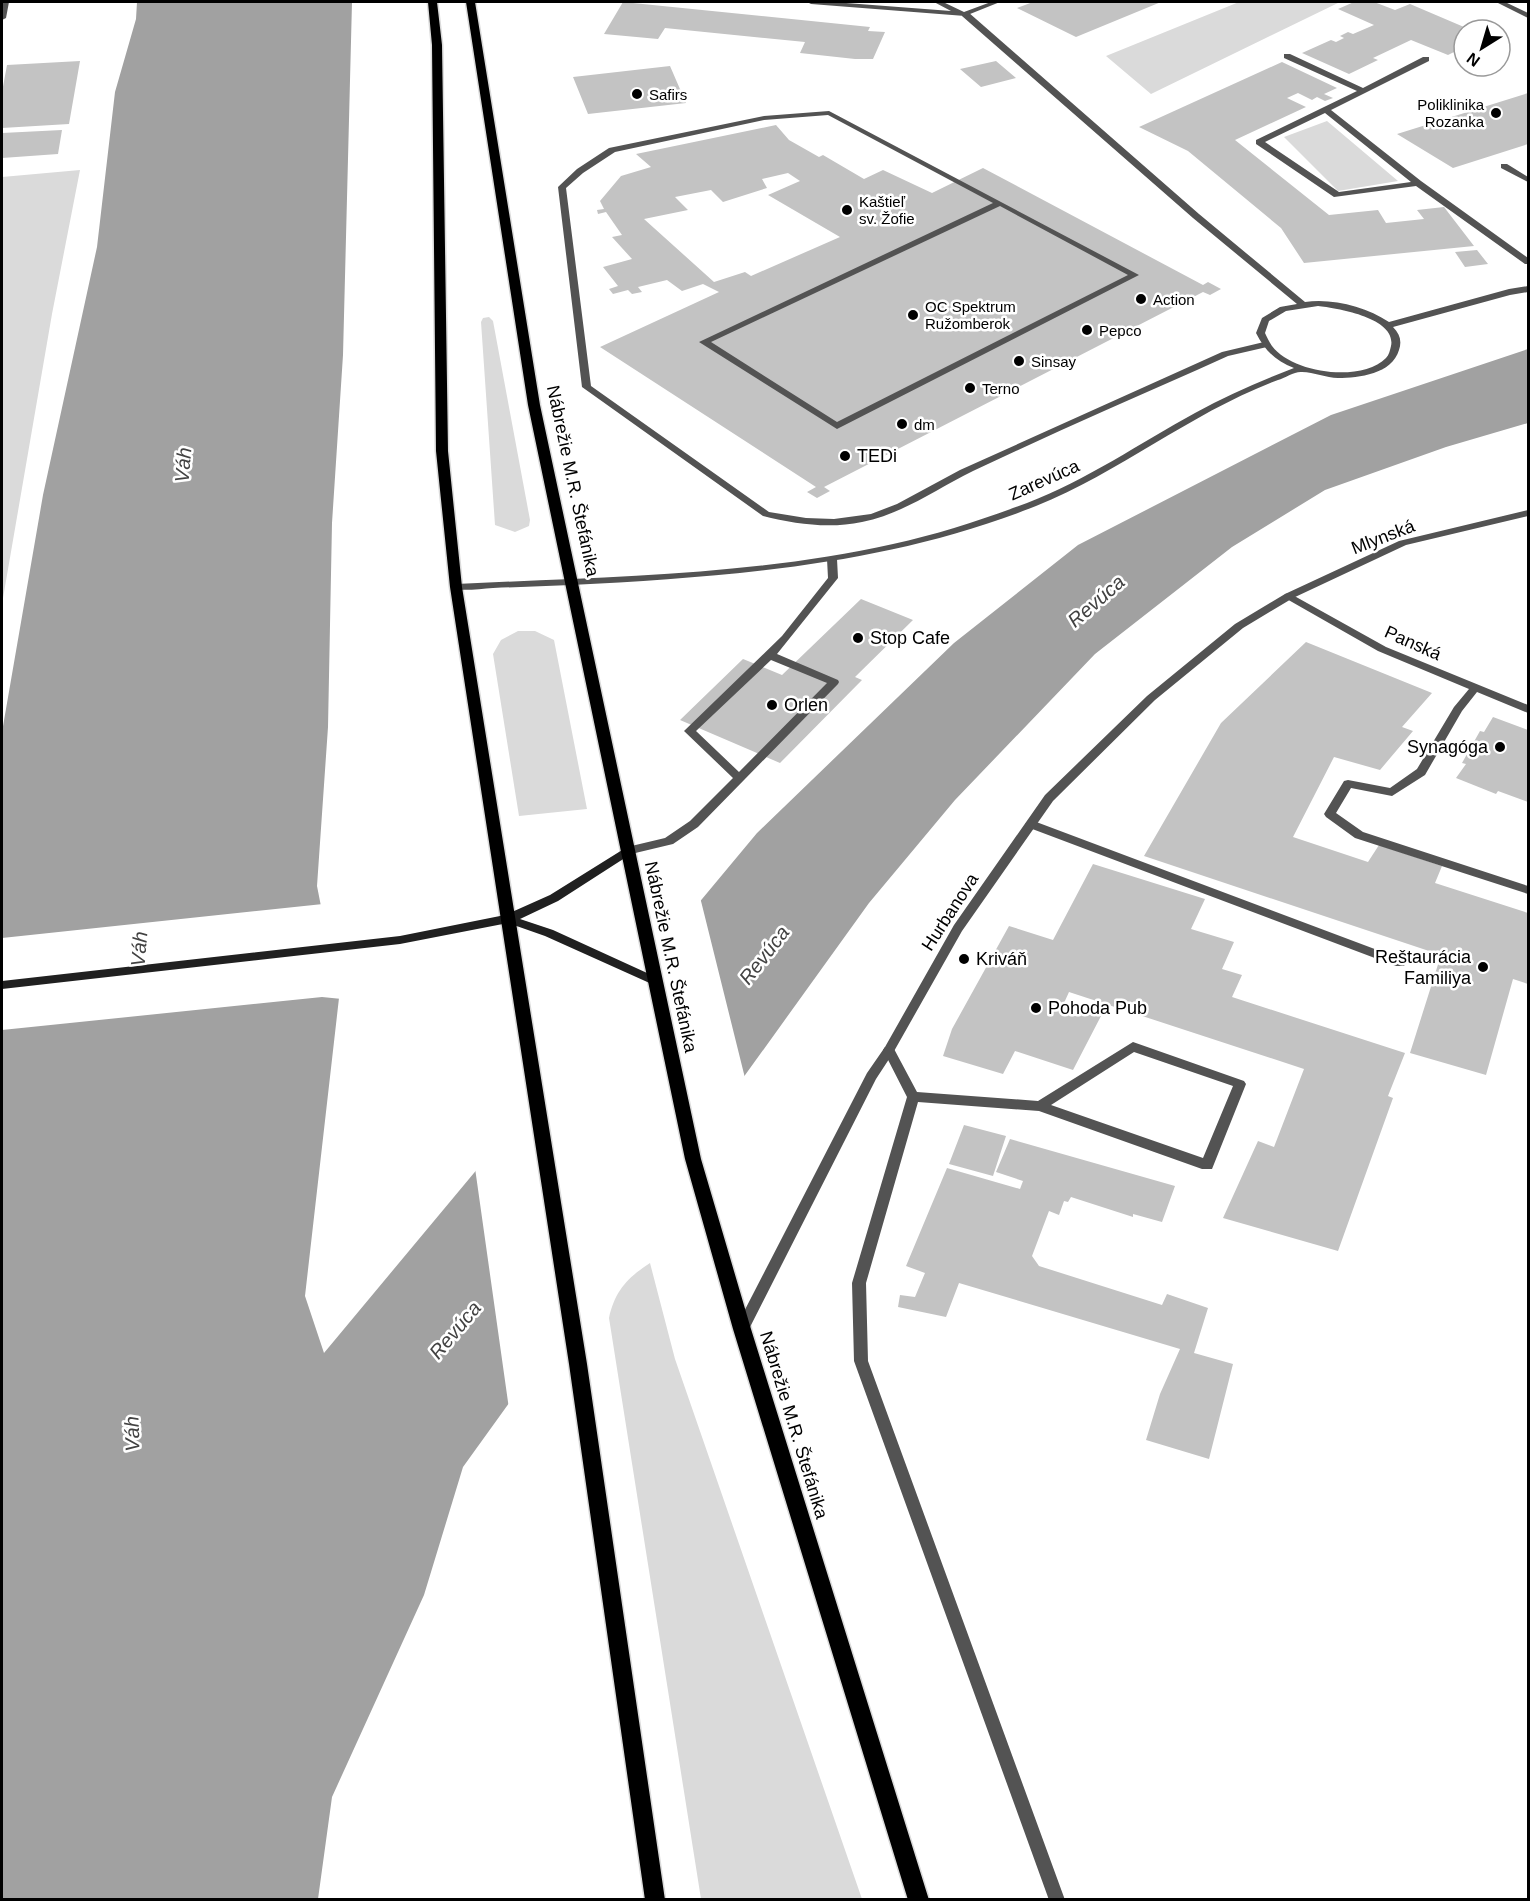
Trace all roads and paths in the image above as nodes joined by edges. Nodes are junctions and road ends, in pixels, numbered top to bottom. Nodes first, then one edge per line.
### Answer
1 (5, 2) edge
2 (432, 2) edge
3 (470, 2) edge
4 (811, 2) edge
5 (938, 2) edge
6 (996, 2) edge
7 (1500, 2) edge
8 (965, 14) junction
9 (1528, 16) edge
10 (2, 18) edge
11 (1287, 56) dead end
12 (1426, 59) dead end
13 (1363, 91) junction
14 (1326, 110) junction
15 (1504, 166) dead end
16 (1528, 180) edge
17 (1418, 183) junction
18 (1000, 203) junction
19 (1528, 262) edge
20 (1528, 289) edge
21 (1302, 304) junction
22 (1386, 326) junction
23 (1264, 345) junction
24 (1300, 369) junction
25 (1528, 513) edge
26 (832, 559) junction
27 (573, 581) junction
28 (456, 587) junction
29 (1289, 597) junction
30 (770, 655) junction
31 (1475, 688) junction
32 (1528, 709) edge
33 (739, 778) junction
34 (1031, 824) junction
35 (627, 851) junction
36 (1528, 890) edge
37 (508, 920) junction
38 (1400, 963) dead end
39 (654, 981) junction
40 (2, 985) edge
41 (889, 1050) junction
42 (913, 1097) junction
43 (1040, 1106) junction
44 (742, 1329) junction
45 (655, 1899) edge
46 (919, 1899) edge
47 (1057, 1899) edge

1 - 10 street
2 - 28 main road
3 - 27 main road, Nábrežie M.R. Štefánika
4 - 8 street
5 - 8 street
6 - 8 street
7 - 9 street
8 - 21 street
11 - 13 street
12 - 13 street
13 - 14 street
14 - 17 street
14 - 17 street
15 - 16 street
17 - 19 street
18 - 18 street
18 - 23 street
20 - 22 street
21 - 22 street
21 - 23 street
22 - 24 street, Zarevúca
23 - 24 street, Zarevúca
24 - 26 street, Zarevúca
25 - 29 street, Mlynská
26 - 27 street, Zarevúca
26 - 30 street
27 - 28 street, Zarevúca
27 - 35 main road, Nábrežie M.R. Štefánika
28 - 37 main road
29 - 31 street, Panská
29 - 34 street, Hurbanova
30 - 33 street
30 - 33 street
31 - 32 street, Panská
31 - 36 street
33 - 35 street
34 - 38 street
34 - 41 street, Hurbanova
35 - 37 street
35 - 39 main road, Nábrežie M.R. Štefánika
37 - 39 street
37 - 40 street
37 - 45 main road
39 - 44 main road, Nábrežie M.R. Štefánika
41 - 42 street
41 - 44 street, Hurbanova
42 - 43 street
42 - 47 street
43 - 43 street
44 - 46 main road, Nábrežie M.R. Štefánika

